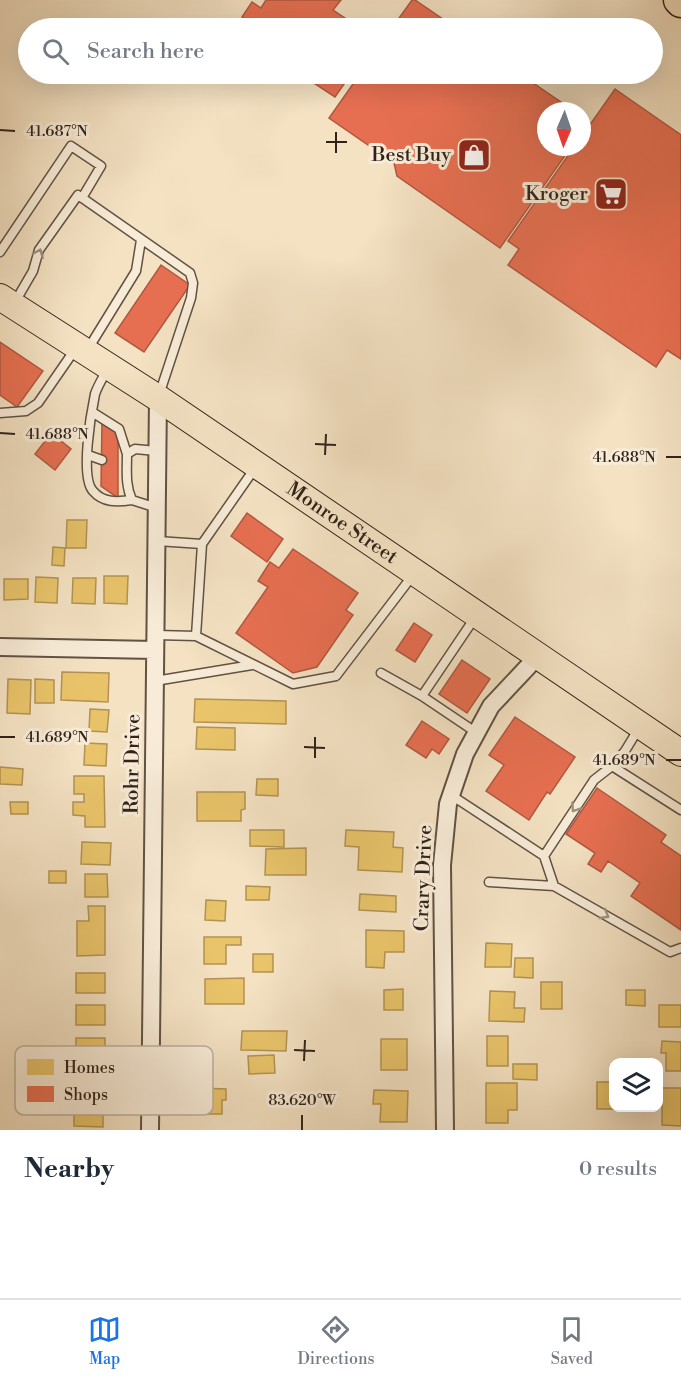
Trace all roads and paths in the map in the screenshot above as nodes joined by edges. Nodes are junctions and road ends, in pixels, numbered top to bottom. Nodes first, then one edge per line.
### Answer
1 (82, 198) junction
2 (141, 240) junction
3 (0, 252) edge
4 (7, 301) edge
5 (81, 349) junction
6 (109, 366) junction
7 (158, 398) junction
8 (92, 412) junction
9 (0, 413) edge
10 (157, 451) junction
11 (127, 454) junction
12 (88, 455) junction
13 (102, 460) dead end
14 (257, 465) junction
15 (132, 500) junction
16 (157, 508) junction
17 (157, 541) junction
18 (202, 544) junction
19 (415, 572) junction
20 (477, 615) junction
21 (196, 636) junction
22 (155, 642) junction
23 (0, 647) edge
24 (538, 656) junction
25 (252, 665) junction
26 (381, 672) dead end
27 (155, 681) junction
28 (422, 696) junction
29 (640, 726) junction
30 (477, 733) junction
31 (681, 753) edge
32 (612, 766) junction
33 (451, 795) junction
34 (681, 810) edge
35 (544, 856) junction
36 (489, 882) dead end
37 (554, 886) junction
38 (681, 948) edge
39 (151, 1046) edge
40 (150, 1115) edge
41 (150, 1130) edge
42 (445, 1130) edge

1 - 2 lane
1 - 3 lane
4 -> 1 lane
2 - 5 lane
2 - 7 lane
4 - 5 main road, Monroe Street
5 - 6 main road, Monroe Street
5 - 9 lane
6 - 7 main road, Monroe Street
6 - 8 lane
7 - 10 street, Rohr Drive
7 - 14 main road, Monroe Street
8 - 11 lane
8 - 12 lane
10 - 11 lane
10 - 16 street, Rohr Drive
11 - 15 lane
12 - 13 lane
12 - 15 lane
14 - 18 lane
14 - 19 main road, Monroe Street
15 - 16 lane
16 - 17 street, Rohr Drive
17 - 18 lane
17 - 22 street, Rohr Drive
18 - 21 lane
19 - 20 main road, Monroe Street
19 - 25 lane
20 - 24 main road, Monroe Street
20 - 28 lane
21 - 22 lane
21 - 25 lane
22 - 23 street
22 - 27 street, Rohr Drive
24 - 29 main road, Monroe Street
24 - 30 street, Crary Drive
25 - 27 lane
26 - 28 lane
27 - 39 street, Rohr Drive
28 - 30 lane
29 - 31 main road, Monroe Street
29 - 32 lane
30 - 33 street, Crary Drive
32 - 34 lane
32 -> 35 lane
33 - 35 lane
33 - 42 street, Crary Drive
35 - 37 lane
36 - 37 lane
37 -> 38 lane
40 - 41 street, Rohr Drive

